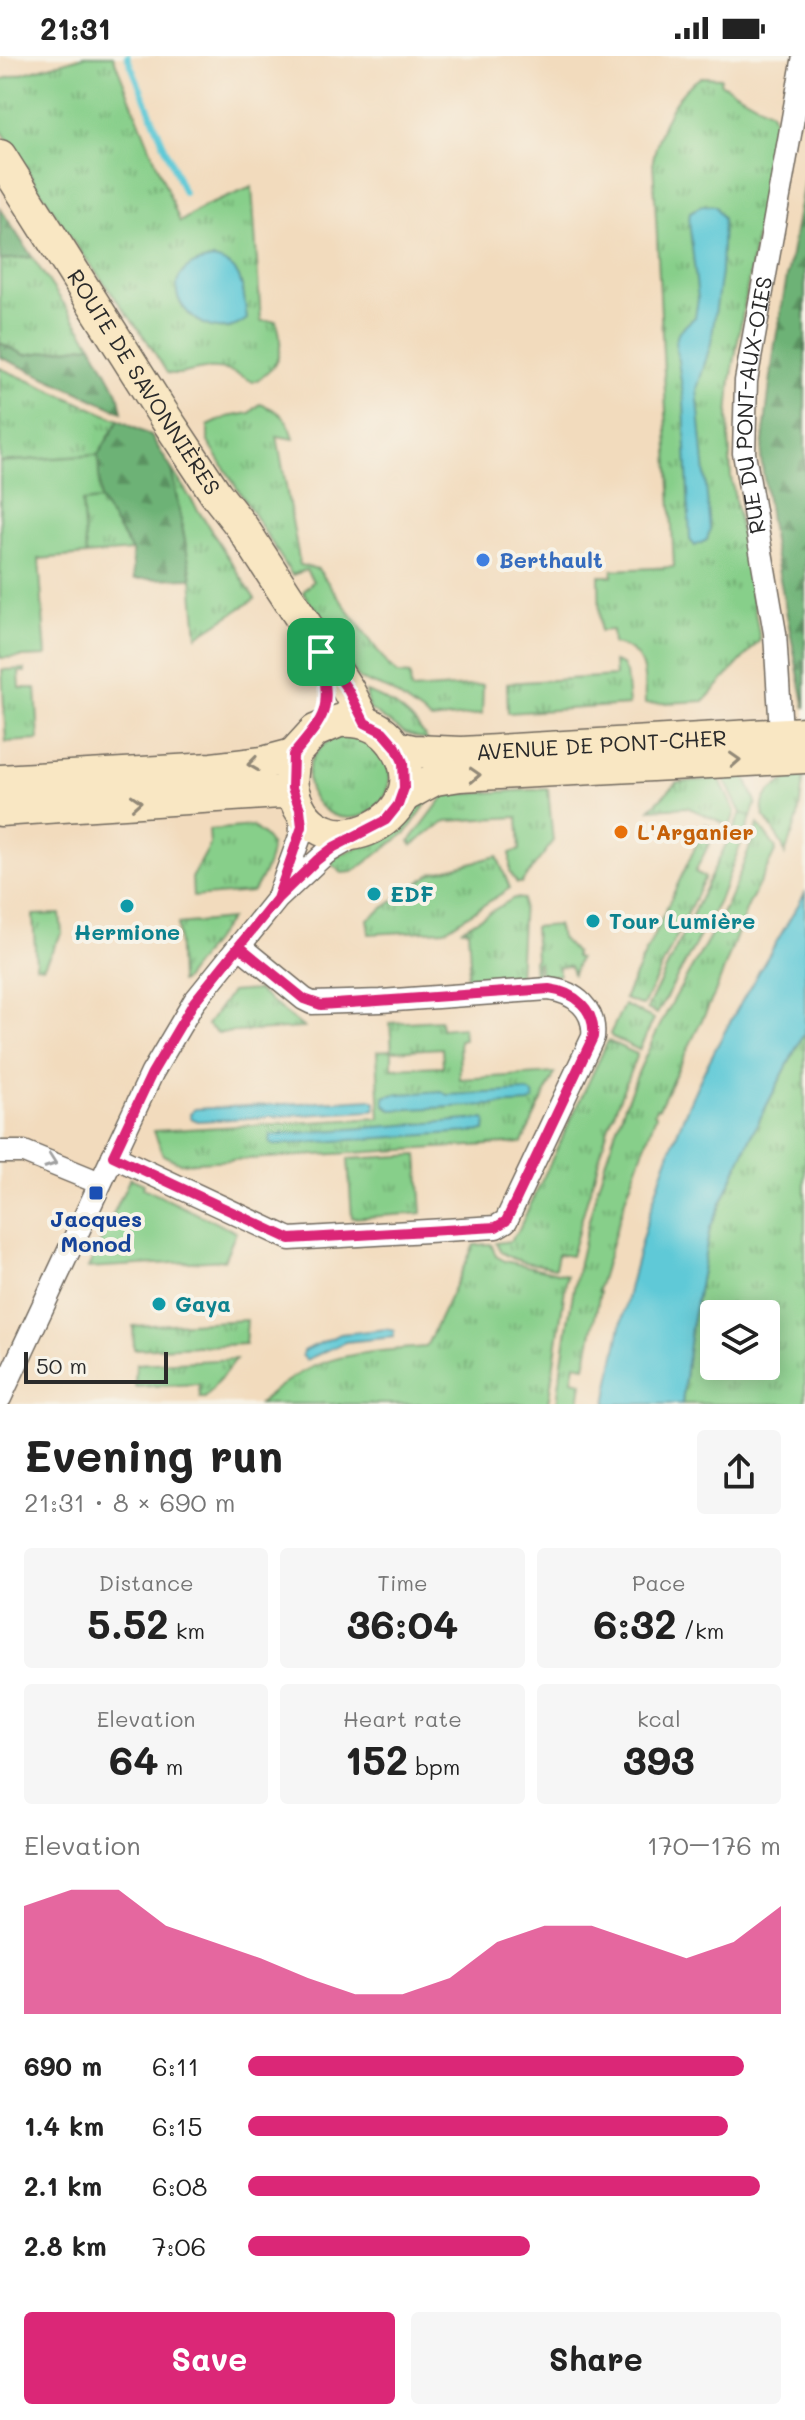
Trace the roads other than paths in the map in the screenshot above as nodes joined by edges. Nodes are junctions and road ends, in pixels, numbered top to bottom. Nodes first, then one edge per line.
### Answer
1 (804, 56) edge
2 (0, 156) edge
3 (321, 652) junction
4 (365, 723) junction
5 (315, 731) junction
6 (793, 745) edge
7 (396, 747) junction
8 (293, 755) junction
9 (0, 781) edge
10 (402, 797) junction
11 (297, 801) junction
12 (0, 810) edge
13 (361, 833) junction
14 (277, 899) junction
15 (239, 946) junction
16 (0, 1152) edge
17 (113, 1156) junction
18 (100, 1183) junction
19 (0, 1398) edge

1 - 6 street, RUE DU PONT-AUX-OIES
2 - 3 main road, ROUTE DE SAVONNIÈRES
3 - 4 main road, ROUTE DE SAVONNIÈRES
3 - 5 main road, ROUTE DE SAVONNIÈRES
4 - 5 main road
4 - 7 main road
5 - 8 main road
6 - 7 main road, AVENUE DE PONT-CHER
10 -> 6 main road, AVENUE DE PONT-CHER
7 - 10 main road
8 -> 9 main road
8 - 11 main road
10 - 13 main road
12 -> 11 main road
11 - 13 main road
11 - 14 street
13 - 14 street
14 - 15 street
15 - 17 street
15 - 17 street
16 -> 18 street
17 - 18 street
18 - 19 street

